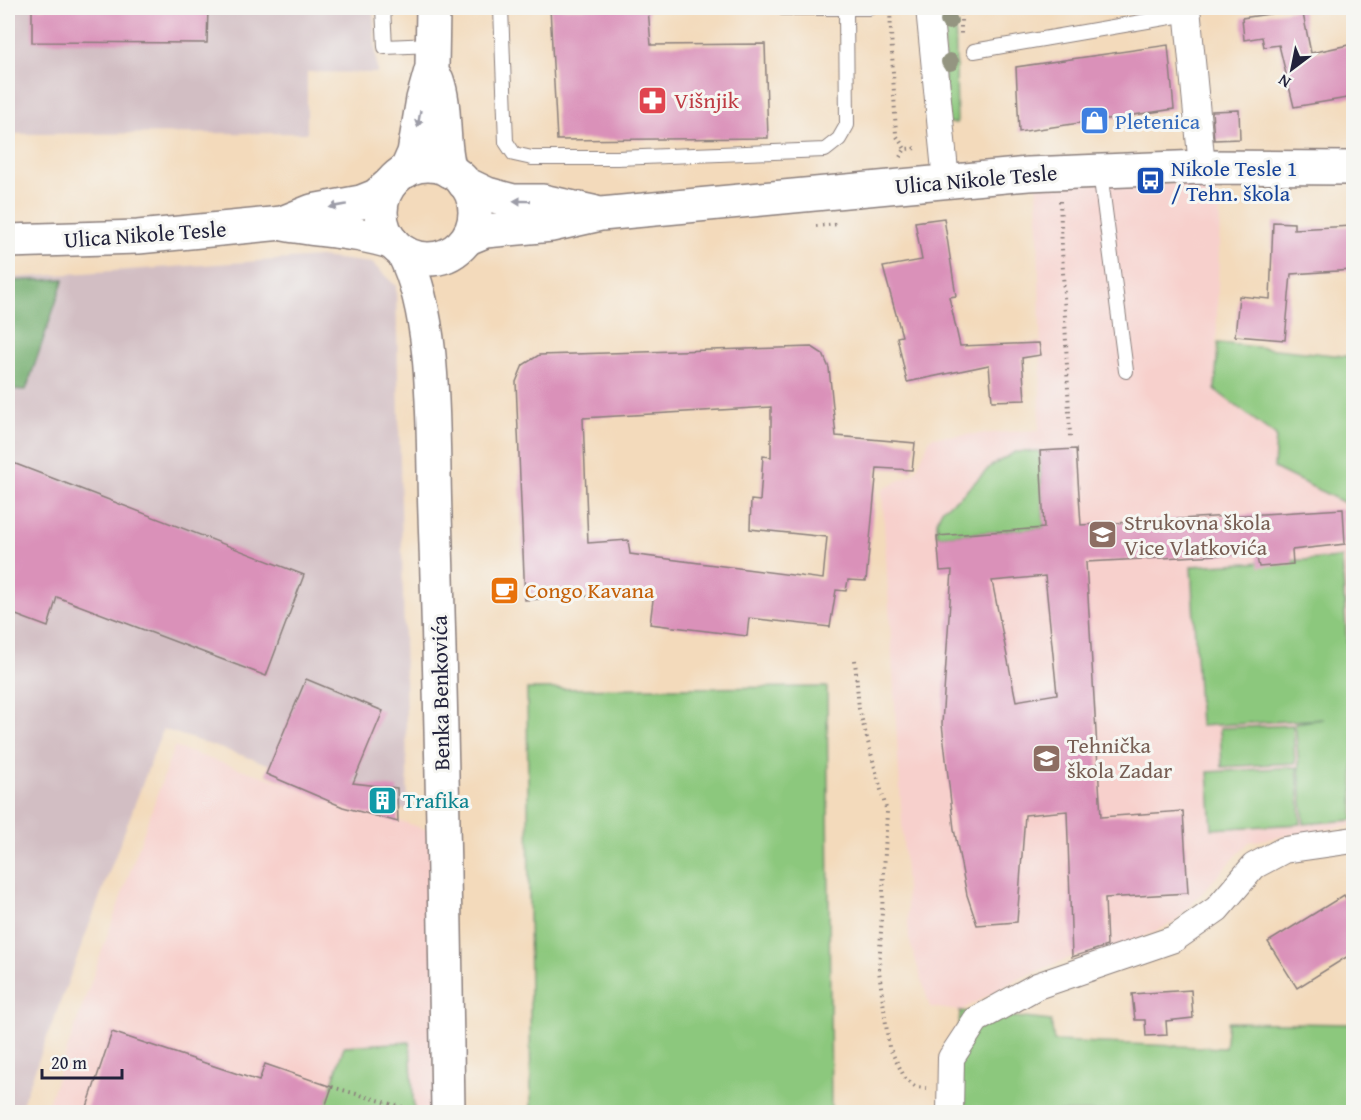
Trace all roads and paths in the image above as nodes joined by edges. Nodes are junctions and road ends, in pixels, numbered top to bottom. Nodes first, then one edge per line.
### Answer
1 (383, 8) edge
2 (433, 8) edge
3 (501, 8) edge
4 (783, 8) edge
5 (869, 8) edge
6 (890, 8) edge
7 (929, 8) edge
8 (846, 9) edge
9 (1187, 10) edge
10 (974, 51) dead end
11 (432, 56) junction
12 (905, 149) dead end
13 (1202, 167) junction
14 (1353, 168) edge
15 (1099, 170) junction
16 (1058, 172) junction
17 (398, 177) junction
18 (457, 177) junction
19 (946, 181) junction
20 (601, 214) junction
21 (282, 223) junction
22 (8, 241) edge
23 (459, 245) junction
24 (398, 247) junction
25 (428, 346) junction
26 (1126, 371) dead end
27 (1070, 437) dead end
28 (855, 660) dead end
29 (1353, 840) edge
30 (332, 1087) dead end
31 (951, 1101) edge
32 (420, 1113) edge
33 (448, 1113) edge

1 - 11 lane
2 - 11 street
3 - 8 lane
4 - 8 lane
5 - 8 lane
6 - 12 path
7 - 19 street
9 - 10 lane
9 - 13 street
11 -> 17 street
11 - 18 street
13 - 14 street, Ulica Nikole Tesle
13 - 15 street, Ulica Nikole Tesle
15 - 16 street, Ulica Nikole Tesle
15 - 26 lane
16 - 19 street, Ulica Nikole Tesle
16 - 27 path
17 - 18 street
17 -> 21 street, Ulica Nikole Tesle
17 - 24 street
20 -> 18 street, Ulica Nikole Tesle
18 - 23 street
19 - 20 street, Ulica Nikole Tesle
20 - 23 street, Ulica Nikole Tesle
21 - 22 street, Ulica Nikole Tesle
21 - 24 street, Ulica Nikole Tesle
23 - 24 street
23 - 25 street, Benka Benkovića
24 - 25 street, Benka Benkovića
25 - 33 street, Benka Benkovića
28 - 31 path
29 - 31 street
30 - 32 path

